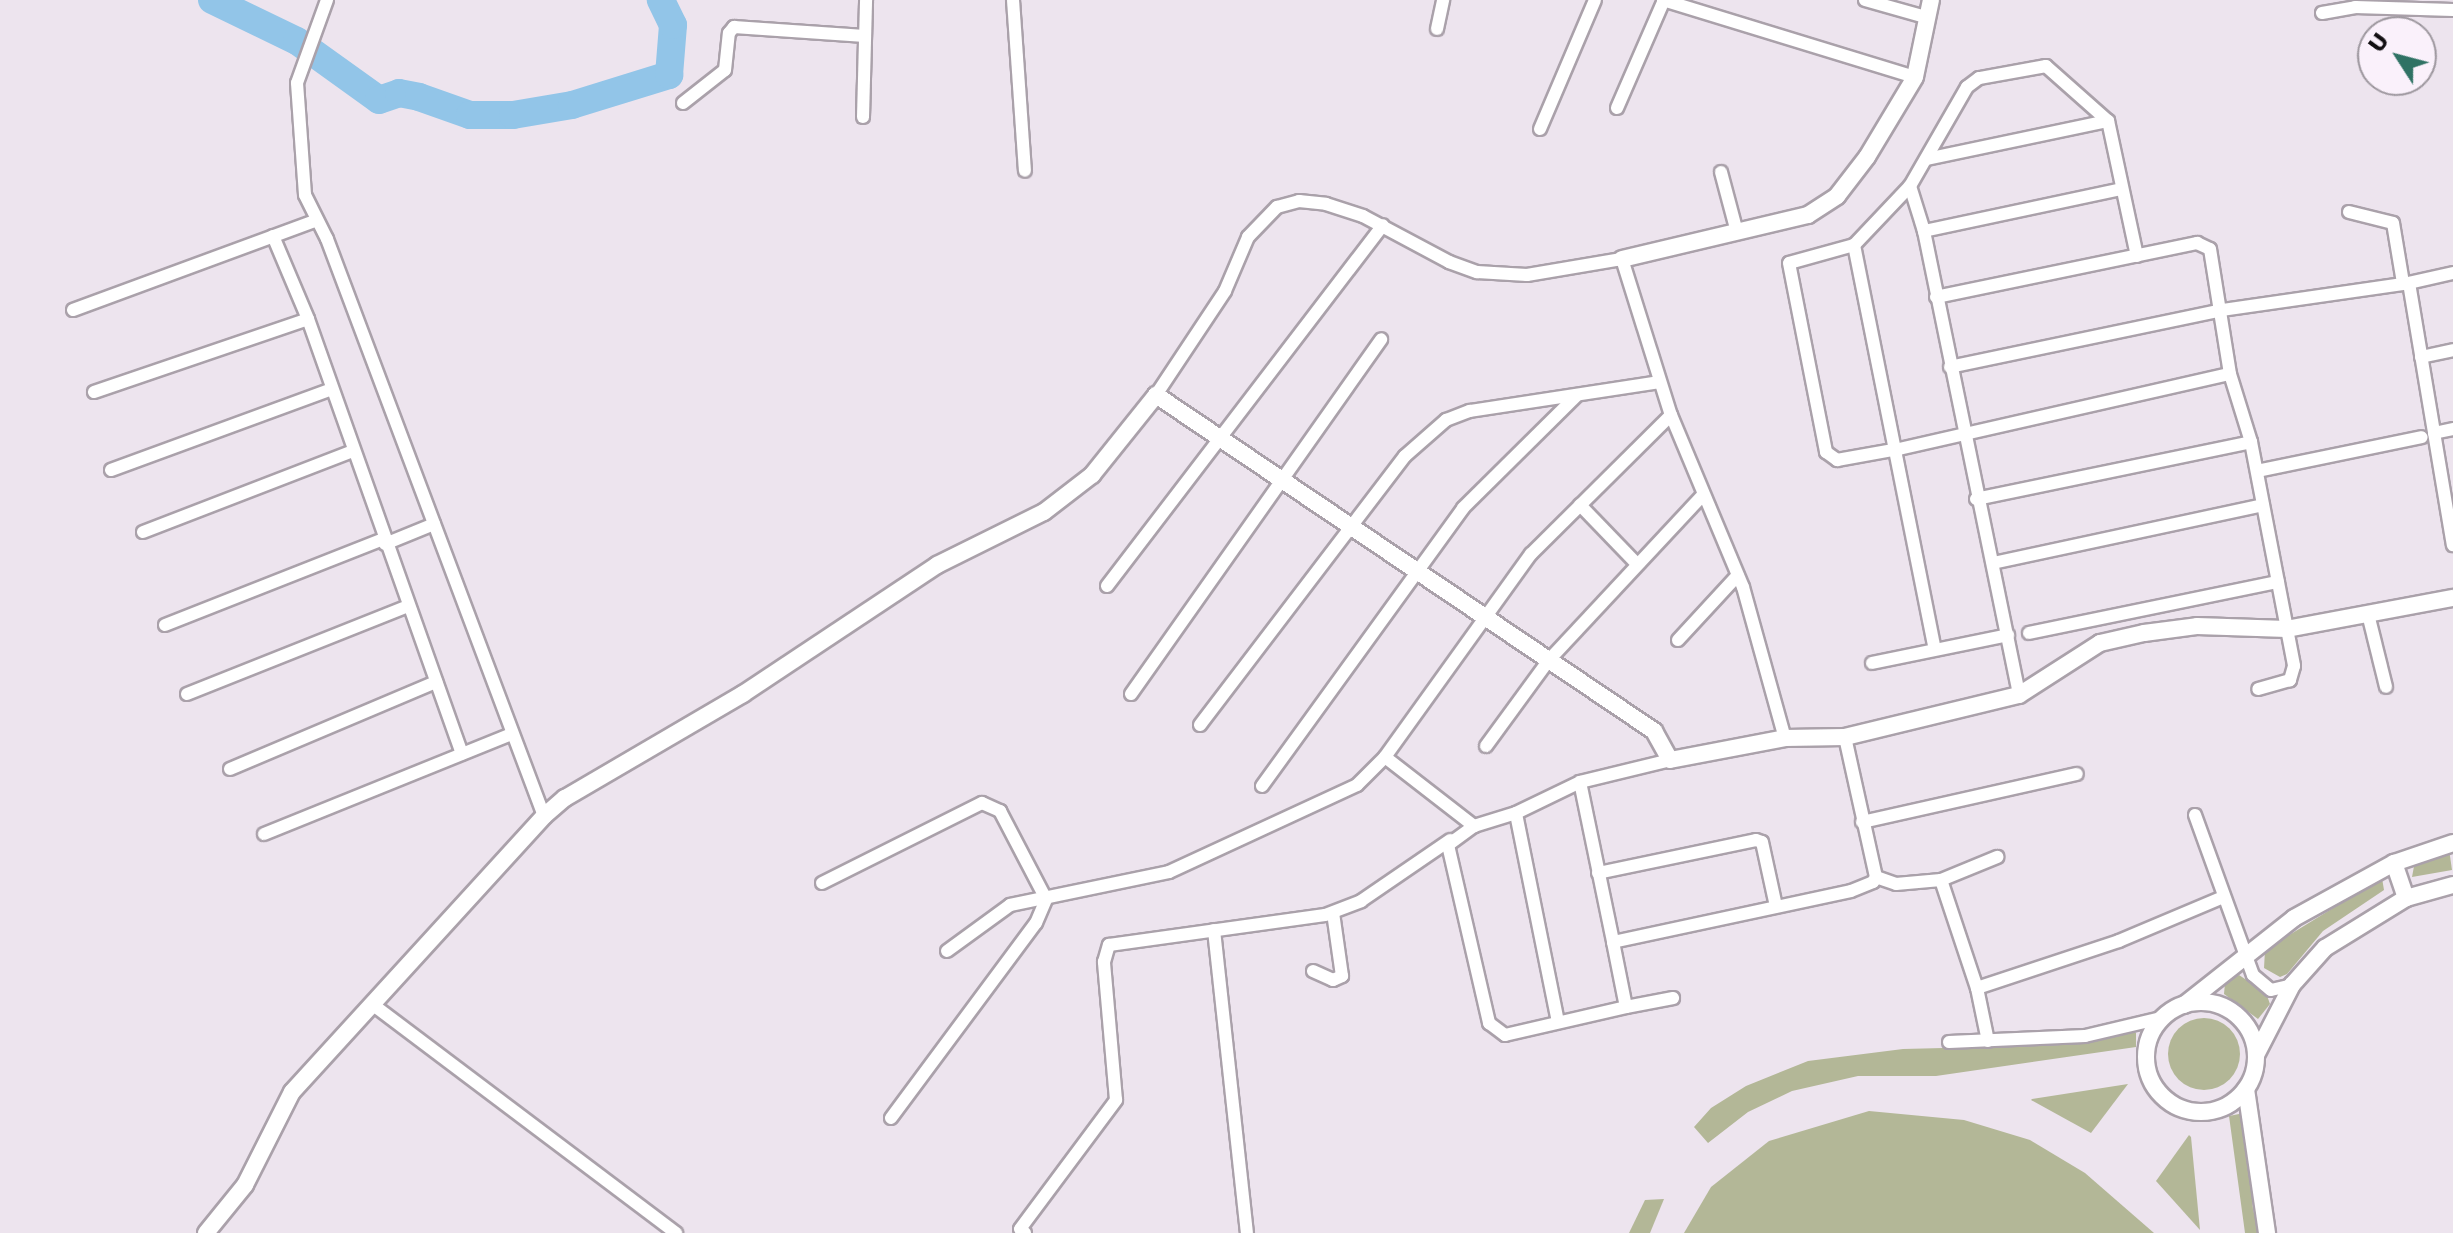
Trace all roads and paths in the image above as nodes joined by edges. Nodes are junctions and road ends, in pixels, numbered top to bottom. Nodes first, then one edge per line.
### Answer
1 (327, 0) edge
2 (866, 0) edge
3 (1013, 0) edge
4 (1443, 0) edge
5 (1595, 0) edge
6 (1664, 0) edge
7 (1865, 0) edge
8 (1931, 0) edge
9 (2453, 10) edge
10 (2322, 13) dead end
11 (1929, 18) junction
12 (1437, 29) dead end
13 (865, 36) junction
14 (1915, 77) junction
15 (683, 103) dead end
16 (1617, 108) dead end
17 (863, 117) dead end
18 (2108, 121) junction
19 (1540, 129) dead end
20 (1927, 159) junction
21 (1025, 171) dead end
22 (1721, 172) dead end
23 (1910, 186) junction
24 (2122, 189) junction
25 (2349, 212) dead end
26 (317, 220) junction
27 (1383, 225) junction
28 (1924, 231) junction
29 (1737, 232) junction
30 (273, 236) junction
31 (1854, 245) junction
32 (2137, 256) junction
33 (1622, 259) junction
34 (2453, 273) edge
35 (2400, 283) junction
36 (1936, 297) junction
37 (73, 310) dead end
38 (2222, 310) junction
39 (308, 319) junction
40 (1381, 339) dead end
41 (2453, 350) edge
42 (2421, 357) junction
43 (1950, 367) junction
44 (2230, 374) junction
45 (1659, 382) junction
46 (332, 389) junction
47 (94, 392) dead end
48 (1156, 395) junction
49 (1576, 396) junction
50 (1671, 415) junction
51 (2453, 429) edge
52 (1965, 433) junction
53 (2428, 435) junction
54 (1221, 436) junction
55 (2251, 442) junction
56 (1899, 449) junction
57 (353, 451) junction
58 (111, 470) dead end
59 (2257, 471) junction
60 (1282, 478) junction
61 (1703, 495) junction
62 (1976, 499) junction
63 (1580, 505) junction
64 (2263, 505) junction
65 (2450, 506) edge
66 (434, 524) junction
67 (1352, 524) junction
68 (143, 532) dead end
69 (384, 542) junction
70 (2453, 545) edge
71 (1636, 563) junction
72 (1993, 563) junction
73 (1418, 570) junction
74 (1738, 575) junction
75 (2278, 582) junction
76 (1107, 586) dead end
77 (2453, 598) edge
78 (408, 606) junction
79 (2368, 614) junction
80 (1483, 615) junction
81 (165, 625) dead end
82 (2287, 629) junction
83 (2029, 633) dead end
84 (2008, 635) junction
85 (1678, 640) dead end
86 (1935, 649) junction
87 (1549, 660) junction
88 (1872, 663) dead end
89 (436, 682) junction
90 (2386, 687) dead end
91 (2258, 689) dead end
92 (187, 694) dead end
93 (1131, 694) dead end
94 (2019, 695) junction
95 (1200, 725) dead end
96 (512, 734) junction
97 (1845, 737) junction
98 (1785, 738) junction
99 (1486, 746) dead end
100 (462, 754) junction
101 (1385, 757) junction
102 (1670, 760) junction
103 (230, 769) dead end
104 (2077, 774) dead end
105 (1580, 782) junction
106 (1262, 786) dead end
107 (1516, 813) junction
108 (2195, 815) dead end
109 (544, 816) junction
110 (1862, 822) junction
111 (1474, 826) junction
112 (264, 834) dead end
113 (1450, 840) junction
114 (2453, 843) edge
115 (1997, 857) dead end
116 (2394, 863) junction
117 (1598, 873) junction
118 (1876, 877) junction
119 (1941, 880) junction
120 (822, 883) dead end
121 (2453, 885) edge
122 (2223, 897) junction
123 (2406, 898) junction
124 (1046, 899) junction
125 (1776, 906) junction
126 (1333, 913) junction
127 (1214, 930) junction
128 (1613, 942) junction
129 (947, 951) dead end
130 (2244, 957) junction
131 (1313, 971) dead end
132 (2292, 985) junction
133 (1977, 988) junction
134 (1673, 998) dead end
135 (372, 1004) junction
136 (2184, 1005) junction
137 (1626, 1007) junction
138 (2162, 1018) junction
139 (1558, 1022) junction
140 (1988, 1041) junction
141 (1949, 1042) dead end
142 (2256, 1055) junction
143 (2246, 1089) junction
144 (891, 1118) dead end
145 (1021, 1232) edge
146 (206, 1233) edge
147 (676, 1233) edge
148 (1247, 1233) edge
149 (2267, 1233) edge

1 - 26 street
2 - 13 street
3 - 21 street
4 - 12 street
5 - 19 street
6 - 14 street
6 - 16 street
7 - 11 street
8 - 11 street
9 - 10 street
11 - 14 street
13 - 15 street
13 - 17 street
14 - 29 street
18 - 20 street
18 - 20 street
18 - 24 street
20 - 23 street
22 - 29 street
23 - 28 street
23 - 31 street
24 - 28 street
24 - 32 street
25 - 35 street
26 - 30 street
26 - 66 street
27 - 33 street
27 - 48 street
27 - 54 street
28 - 36 street
29 - 33 street
30 - 37 street
30 - 39 street
31 - 56 street
31 - 56 street
32 - 36 street
32 - 38 street
33 - 45 street
34 - 35 street
35 - 38 street
35 - 42 street
36 - 43 street
38 - 43 street
38 - 44 street
39 - 46 street
39 - 47 street
40 - 60 street
41 - 42 street
42 - 53 street
43 - 52 street
44 - 52 street
44 - 55 street
45 - 49 street
45 - 50 street
46 - 57 street
46 - 58 street
48 - 54 street
48 - 109 street
49 - 67 street
49 - 73 street
50 - 61 street
50 - 63 street
51 - 53 street
52 - 56 street
52 - 62 street
53 - 59 street
53 - 65 street
54 - 60 street
54 - 76 street
55 - 59 street
55 - 62 street
56 - 86 street
57 - 68 street
57 - 69 street
59 - 64 street
60 - 67 street
60 - 93 street
61 - 71 street
61 - 74 street
62 - 72 street
63 - 71 street
63 - 80 street
64 - 72 street
64 - 75 street
65 - 70 street
66 - 69 street
66 - 96 street
67 - 73 street
67 - 95 street
69 - 78 street
69 - 81 street
71 - 87 street
72 - 84 street
73 - 80 street
73 - 106 street
74 - 85 street
74 - 98 street
75 - 82 street
75 - 83 street
77 - 79 street
78 - 89 street
78 - 92 street
79 - 82 street
79 - 90 street
80 - 87 street
80 - 101 street
82 - 91 street
82 - 94 street
84 - 86 street
84 - 94 street
86 - 88 street
87 - 99 street
87 - 102 street
89 - 100 street
89 - 103 street
94 - 97 street
96 - 100 street
96 - 109 street
97 - 98 street
97 - 110 street
98 - 102 street
100 - 112 street
101 - 111 street
101 - 124 street
102 - 105 street
104 - 110 street
105 - 107 street
105 - 117 street
107 - 111 street
107 - 139 street
108 - 122 street
109 - 135 street
110 - 118 street
111 - 113 street
113 - 126 street
113 - 139 street
114 - 116 street
115 - 119 street
116 - 123 street
116 - 130 street
117 - 125 street
117 - 128 street
118 - 119 street
118 - 125 street
119 - 133 street
120 - 124 street
121 - 123 street
122 - 130 street
122 - 133 street
123 - 132 street
124 - 129 street
124 - 144 street
125 - 128 street
126 - 127 street
126 - 131 street
127 - 145 street
127 - 148 street
128 - 137 street
130 - 132 street
130 - 136 street
132 - 142 street
133 - 140 street
134 - 137 street
135 - 146 street
135 - 147 street
136 - 138 street
136 - 142 street
137 - 139 street
138 - 140 street
138 - 143 street
140 - 141 street
142 - 143 street
143 - 149 street

